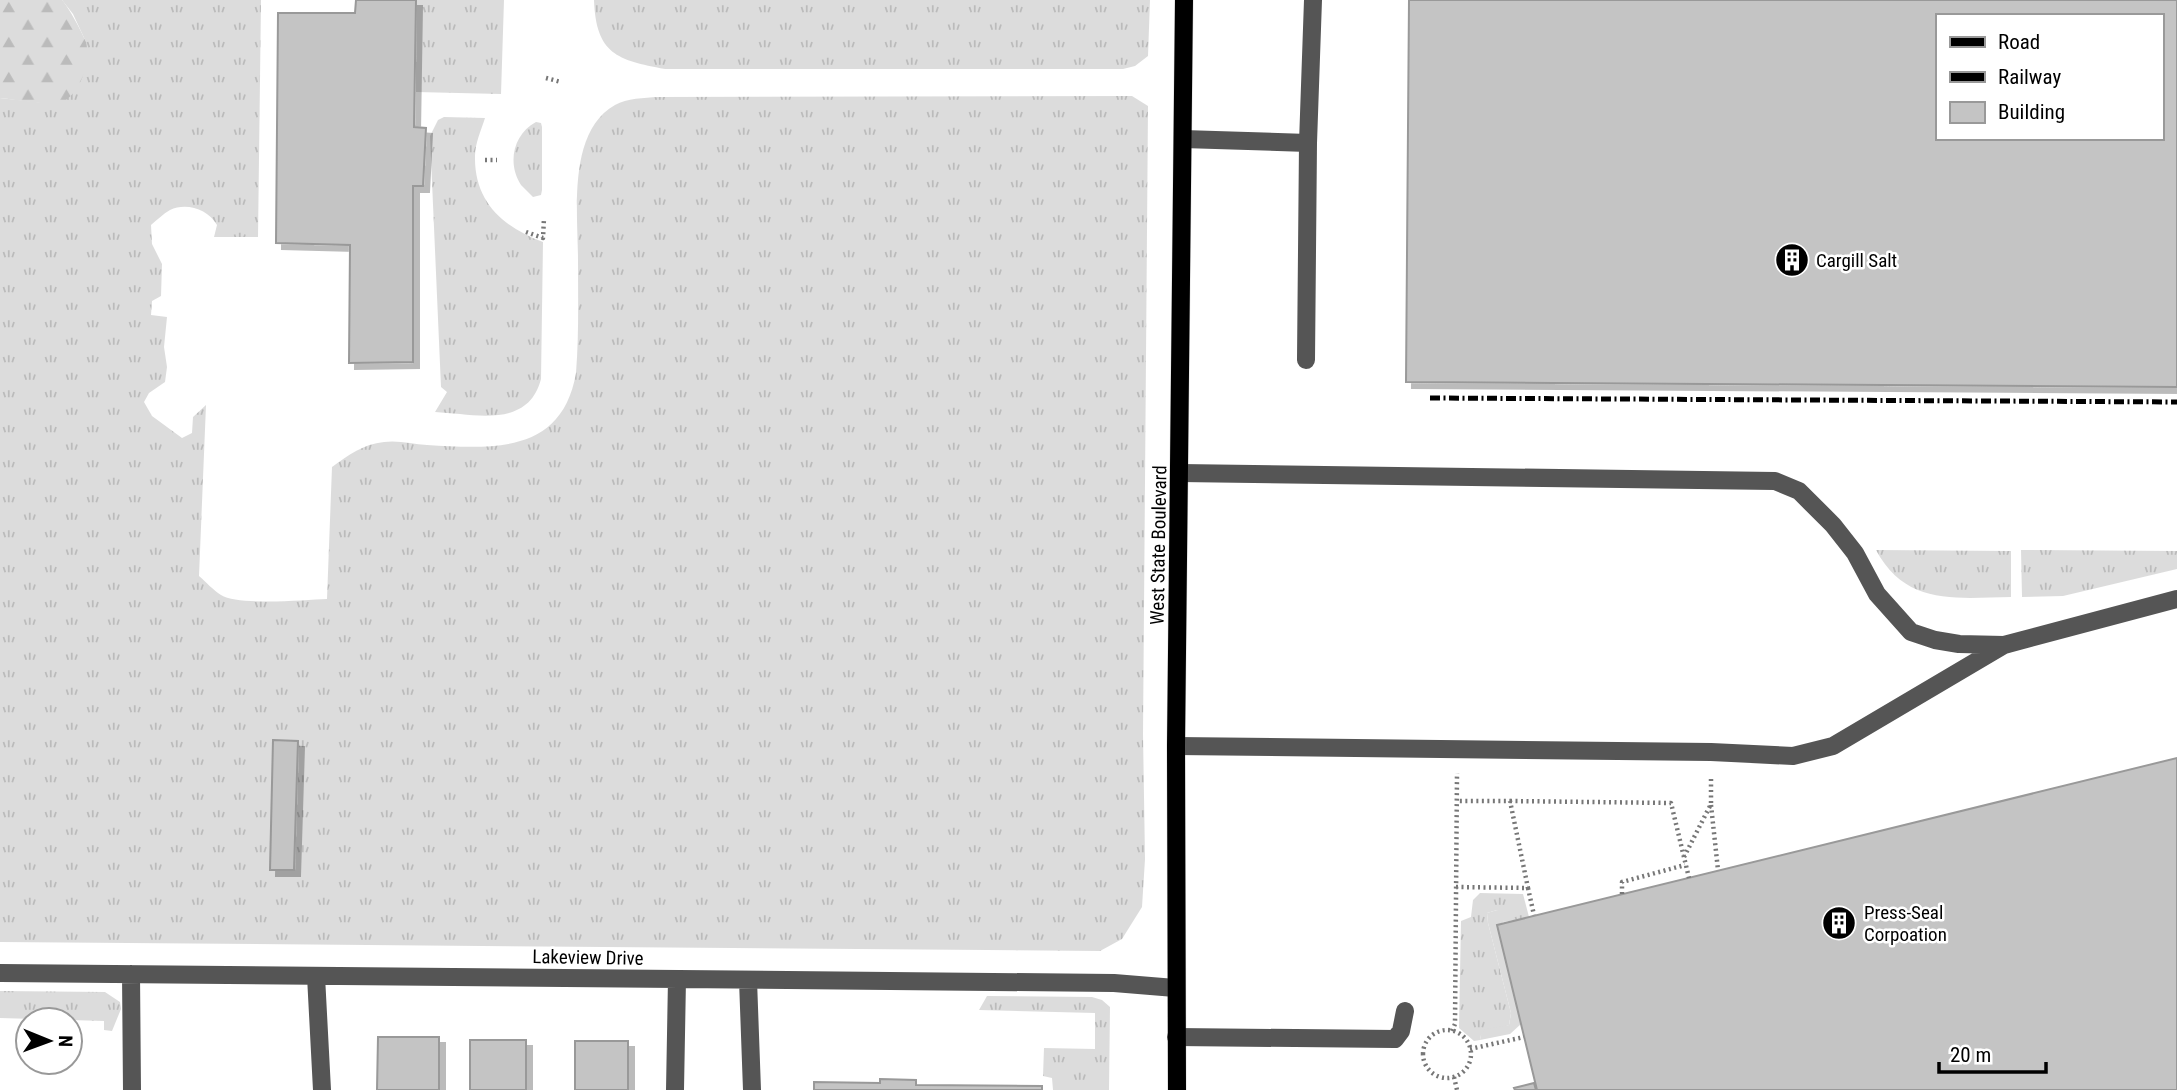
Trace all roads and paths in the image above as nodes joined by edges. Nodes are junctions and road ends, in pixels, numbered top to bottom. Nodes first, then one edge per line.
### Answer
1 (1184, 0) edge
2 (1313, 0) edge
3 (546, 78) dead end
4 (561, 82) dead end
5 (1182, 139) junction
6 (1308, 142) junction
7 (485, 160) dead end
8 (497, 160) dead end
9 (544, 218) dead end
10 (526, 232) dead end
11 (1306, 360) dead end
12 (1180, 473) junction
13 (2177, 599) edge
14 (2004, 645) junction
15 (1176, 746) junction
16 (1457, 767) dead end
17 (1711, 772) dead end
18 (1457, 801) junction
19 (1510, 801) junction
20 (1711, 804) junction
21 (1684, 858) junction
22 (1685, 865) junction
23 (1718, 870) dead end
24 (1689, 878) dead end
25 (1456, 887) junction
26 (1528, 888) junction
27 (1622, 894) dead end
28 (1534, 915) dead end
29 (0, 973) edge
30 (131, 974) junction
31 (316, 976) junction
32 (677, 979) junction
33 (748, 980) junction
34 (1175, 988) junction
35 (1405, 1011) dead end
36 (1452, 1031) junction
37 (1176, 1037) junction
38 (1524, 1037) dead end
39 (1470, 1049) junction
40 (1454, 1077) junction
41 (132, 1090) edge
42 (322, 1090) edge
43 (674, 1090) edge
44 (752, 1090) edge
45 (1177, 1090) edge
46 (1457, 1090) edge

1 - 5 main road, West State Boulevard
2 - 6 street
3 - 4 path
5 - 6 street
5 - 12 main road, West State Boulevard
6 - 11 street
7 - 8 path
9 - 10 path
12 - 14 street
12 - 15 main road, West State Boulevard
13 - 14 street
14 - 15 street
15 - 34 main road, West State Boulevard
16 - 18 path
17 - 20 path
18 - 19 path
18 - 25 path
19 - 21 path
19 - 26 path
20 - 21 path
20 - 23 path
21 - 22 path
22 - 24 path
22 - 27 path
25 - 26 path
25 - 36 path
26 - 28 path
29 - 30 street, Lakeview Drive
30 - 31 street, Lakeview Drive
30 - 41 street
31 - 32 street, Lakeview Drive
31 - 42 street
32 - 33 street, Lakeview Drive
32 - 43 street
33 - 34 street, Lakeview Drive
33 - 44 street
34 - 37 main road, West State Boulevard
35 - 37 street
36 - 39 path
36 - 40 path
37 - 45 main road, West State Boulevard
38 - 39 path
39 - 40 path
40 - 46 path

